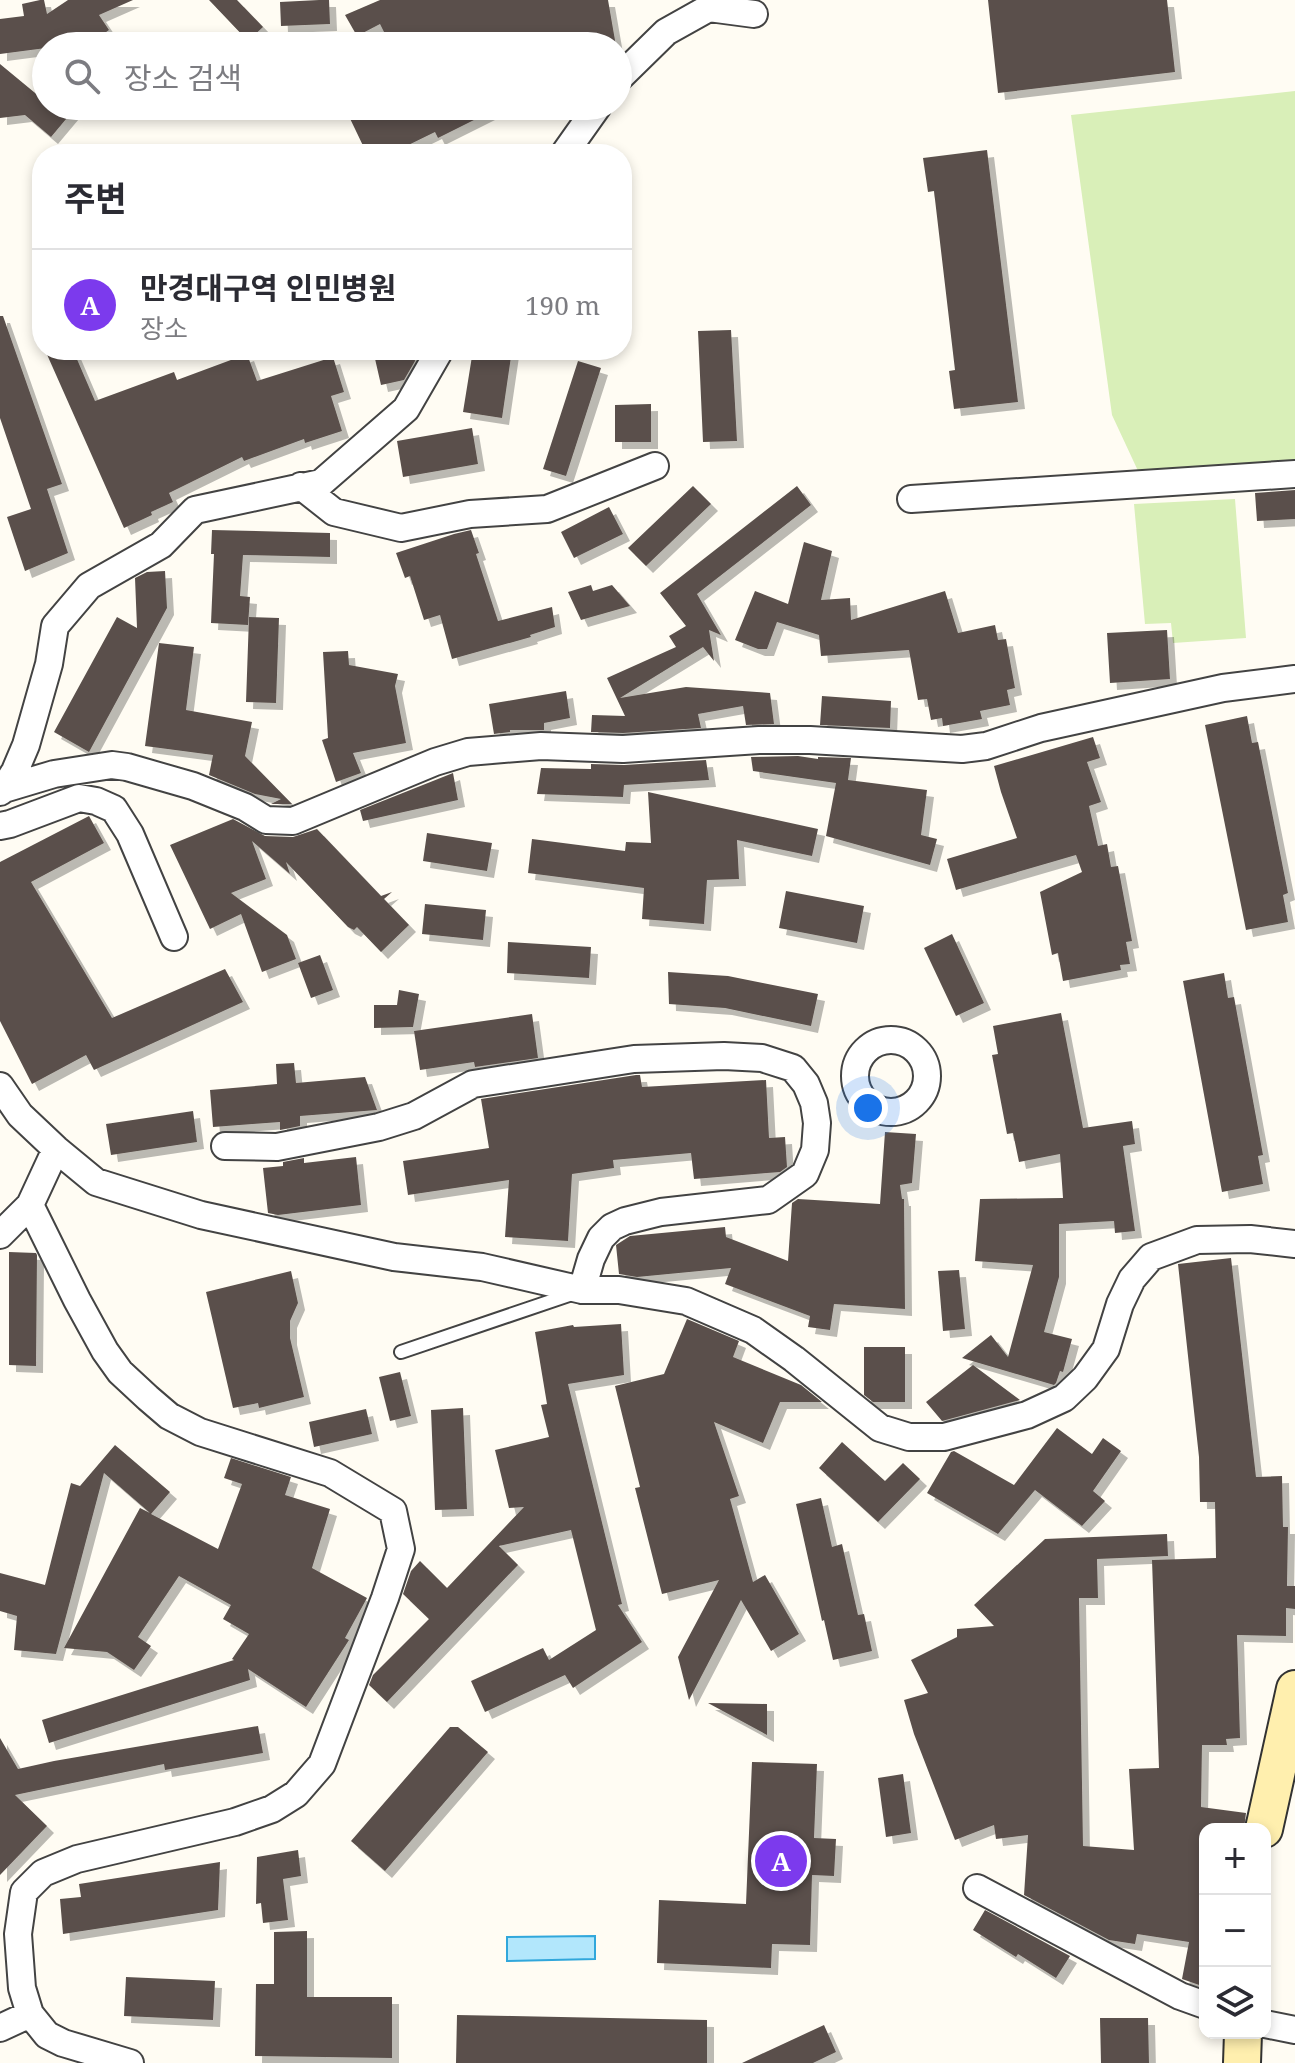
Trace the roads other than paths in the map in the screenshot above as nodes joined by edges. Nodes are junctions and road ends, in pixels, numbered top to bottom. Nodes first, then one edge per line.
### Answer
1 (754, 14) dead end
2 (632, 65) edge
3 (588, 120) edge
4 (571, 144) edge
5 (434, 360) edge
6 (655, 466) dead end
7 (1295, 474) edge
8 (301, 486) junction
9 (911, 499) dead end
10 (1295, 679) edge
11 (2, 790) edge
12 (0, 826) edge
13 (174, 937) dead end
14 (0, 1086) edge
15 (858, 1090) dead end
16 (814, 1103) junction
17 (225, 1146) dead end
18 (56, 1149) junction
19 (30, 1205) junction
20 (0, 1235) edge
21 (1295, 1244) edge
22 (582, 1290) junction
23 (401, 1352) dead end
24 (1295, 1689) edge
25 (1265, 1823) edge
26 (977, 1888) dead end
27 (1199, 2003) edge
28 (30, 2014) junction
29 (1271, 2025) edge
30 (0, 2028) edge
31 (1295, 2030) edge
32 (1243, 2039) edge
33 (130, 2063) edge
34 (1242, 2063) edge

1 - 2 street
3 - 4 street
5 - 8 street
6 - 8 street
7 - 9 street
8 - 11 street
10 - 11 street
12 - 13 street
14 - 18 street
15 - 16 street
16 - 17 street
16 - 22 street
18 - 19 street
18 - 22 street
19 - 20 street
19 - 28 street
21 - 22 street
22 - 23 lane
24 - 25 street
26 - 27 street
28 - 30 street
28 - 33 street
29 - 31 street
32 - 34 street

